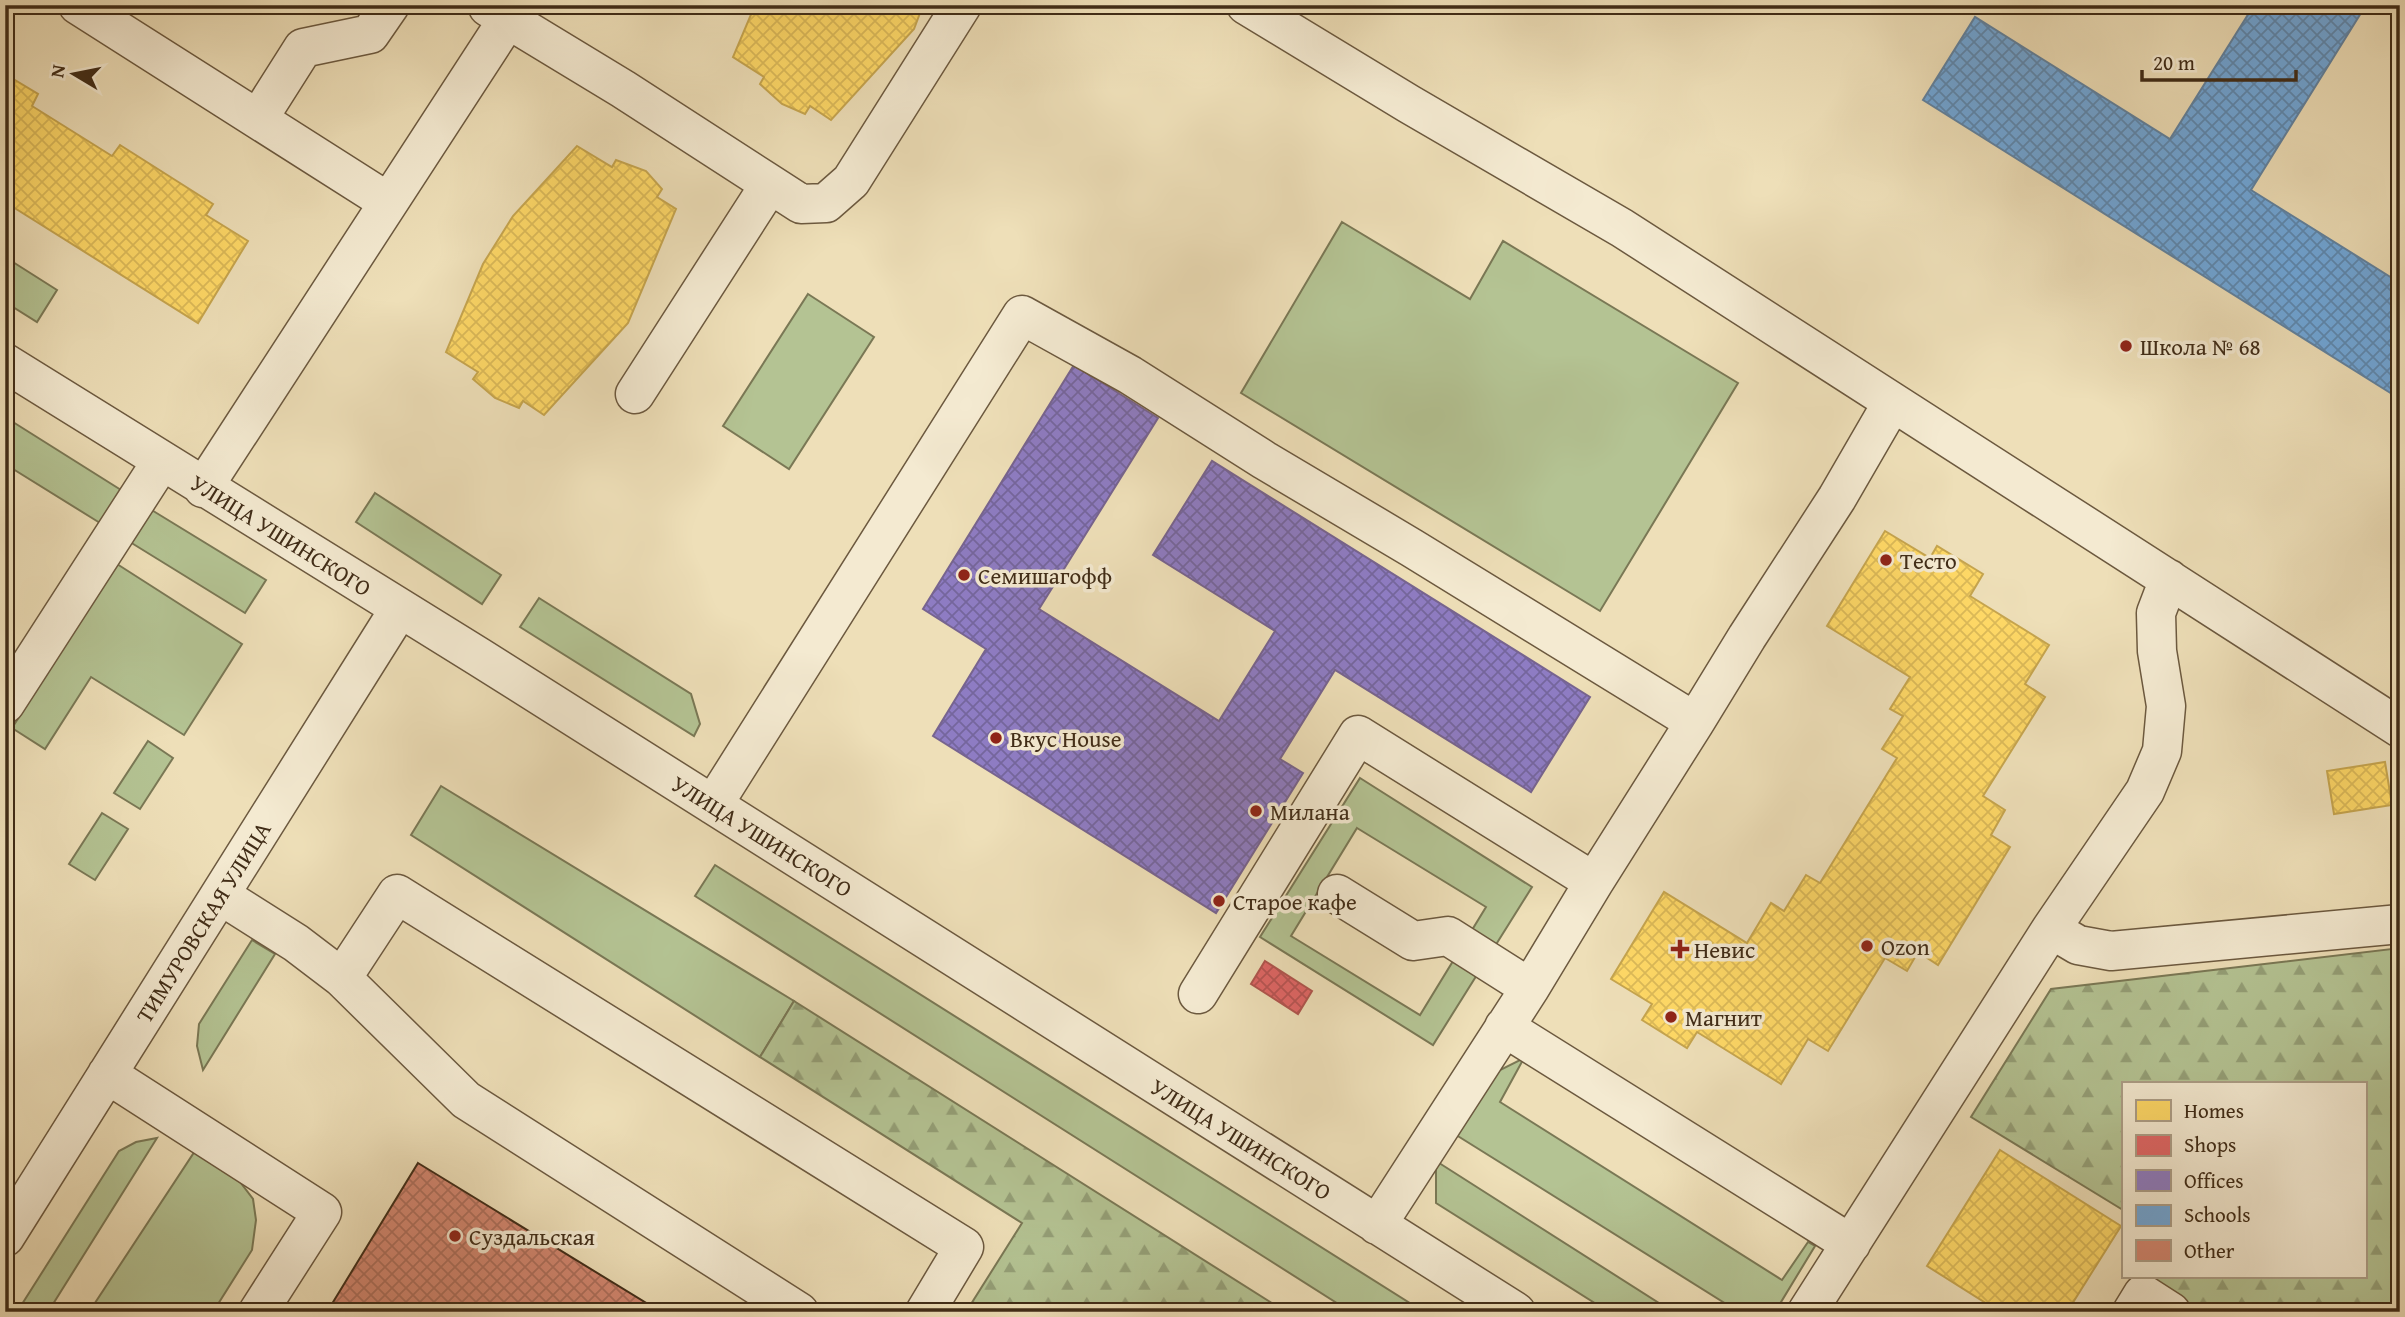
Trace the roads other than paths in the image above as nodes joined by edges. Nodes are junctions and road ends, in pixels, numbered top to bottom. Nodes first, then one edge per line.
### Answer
1 (78, 5) edge
2 (390, 5) edge
3 (962, 5) edge
4 (1246, 5) edge
5 (503, 10) edge
6 (258, 119) junction
7 (770, 184) junction
8 (388, 202) junction
9 (5, 363) edge
10 (635, 394) dead end
11 (1892, 403) junction
12 (161, 461) junction
13 (203, 488) junction
14 (2169, 579) junction
15 (400, 608) junction
16 (5, 704) edge
17 (1695, 722) junction
18 (2400, 728) edge
19 (713, 805) junction
20 (1594, 882) junction
21 (1337, 894) dead end
22 (220, 895) junction
23 (2400, 924) edge
24 (2051, 929) junction
25 (342, 978) junction
26 (1530, 988) junction
27 (1198, 994) dead end
28 (1504, 1027) junction
29 (107, 1074) junction
30 (1377, 1225) junction
31 (5, 1237) edge
32 (1851, 1244) junction
33 (258, 1312) edge
34 (799, 1312) edge
35 (925, 1312) edge
36 (1516, 1312) edge
37 (1807, 1312) edge
38 (2132, 1312) edge
39 (2171, 1312) edge

1 - 6 street
2 - 6 street
3 - 7 street
4 - 11 street
5 - 7 street
5 - 8 street
6 - 8 street
7 - 10 street
8 - 13 street
9 - 12 street, УЛИЦА УШИНСКОГО
11 - 14 street
11 - 17 street
12 - 13 street, УЛИЦА УШИНСКОГО
12 - 16 street
13 - 15 street, УЛИЦА УШИНСКОГО
14 - 18 street
14 - 24 street
15 - 19 street, УЛИЦА УШИНСКОГО
15 - 22 street, ТИМУРОВСКАЯ УЛИЦА
17 - 19 street
17 - 20 street
19 - 30 street, УЛИЦА УШИНСКОГО
20 - 26 street
20 - 27 street
21 - 26 street
22 - 25 street
22 - 29 street, ТИМУРОВСКАЯ УЛИЦА
23 - 24 street
24 - 32 street
25 - 34 street
25 - 35 street
26 - 28 street
28 - 30 street
28 - 32 street
29 - 31 street, ТИМУРОВСКАЯ УЛИЦА
29 - 33 street
30 - 36 street, УЛИЦА УШИНСКОГО
32 - 37 street
38 - 39 street

